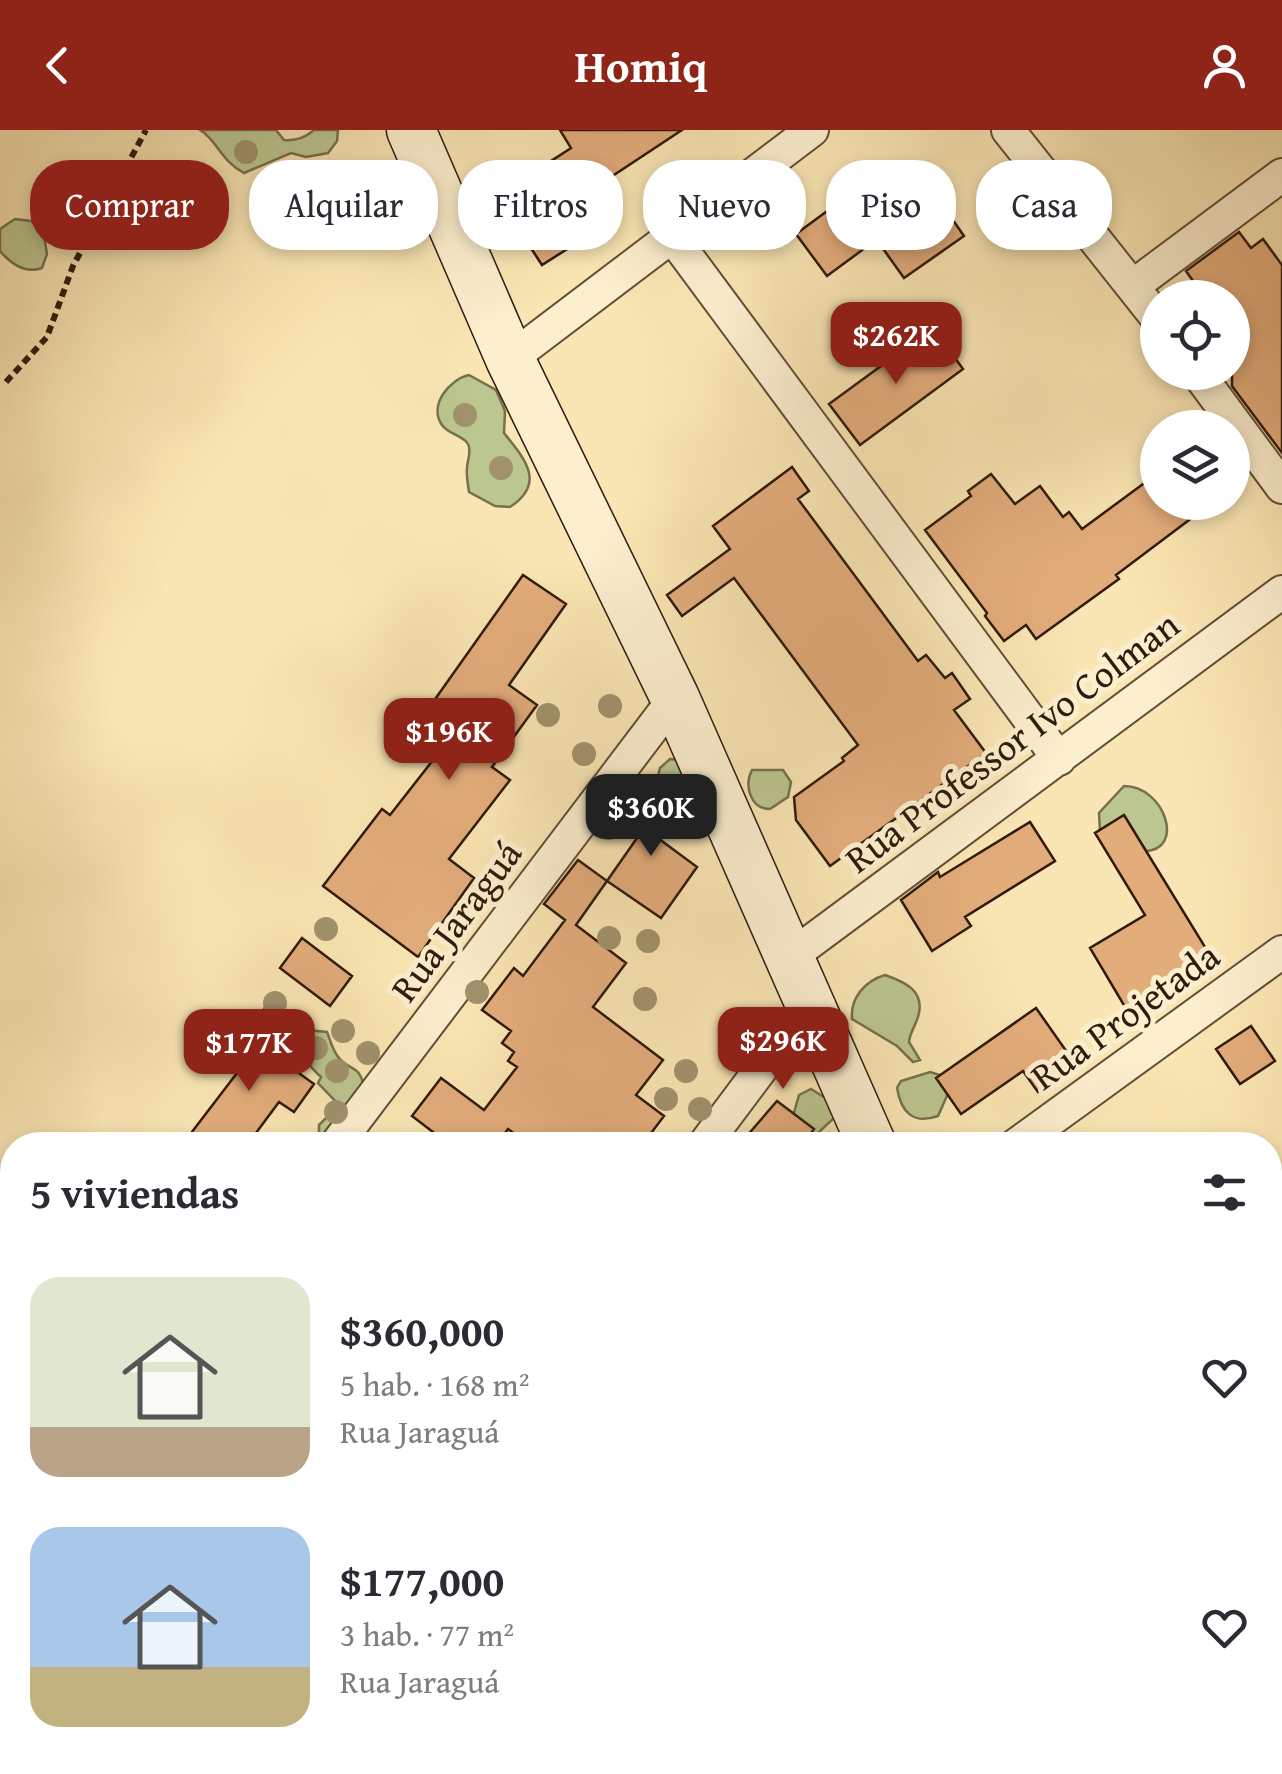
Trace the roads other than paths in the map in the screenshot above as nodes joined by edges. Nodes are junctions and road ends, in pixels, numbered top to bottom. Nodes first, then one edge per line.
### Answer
1 (411, 130) edge
2 (812, 130) edge
3 (1008, 130) edge
4 (772, 160) edge
5 (1282, 175) edge
6 (652, 250) edge
7 (682, 250) edge
8 (1133, 286) junction
9 (1140, 295) edge
10 (510, 359) junction
11 (1210, 390) edge
12 (1282, 487) edge
13 (1282, 592) edge
14 (676, 698) junction
15 (1059, 758) junction
16 (1282, 952) edge
17 (790, 957) junction
18 (811, 1002) junction
19 (346, 1132) edge
20 (714, 1132) edge
21 (866, 1132) edge
22 (1034, 1132) edge

1 - 10 main road
2 - 4 street
3 - 8 street
5 - 8 street
6 - 10 street
7 - 15 street
8 - 9 street
10 - 14 main road
11 - 12 street
13 - 15 street, Rua Professor Ivo Colman
14 - 17 main road
14 - 19 street, Rua Jaraguá
15 - 17 street, Rua Professor Ivo Colman
16 - 22 street, Rua Projetada
17 - 18 main road
18 - 20 street
18 - 21 main road

